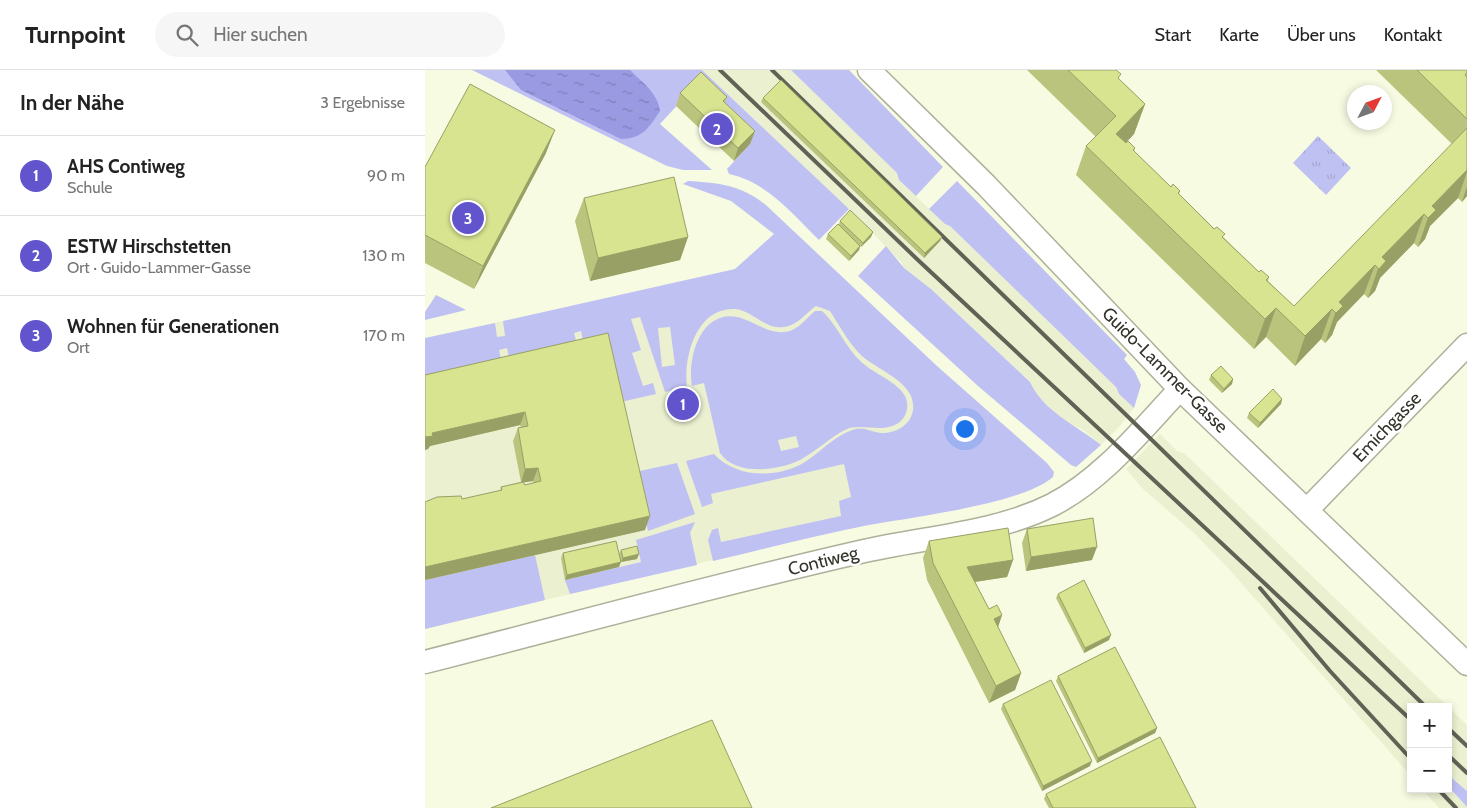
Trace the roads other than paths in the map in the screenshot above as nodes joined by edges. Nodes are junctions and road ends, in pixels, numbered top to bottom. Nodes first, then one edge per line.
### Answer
1 (869, 70) edge
2 (1467, 345) edge
3 (1180, 389) junction
4 (1308, 509) junction
5 (425, 662) edge
6 (1467, 664) edge

1 - 3 street, Guido-Lammer-Gasse
2 - 4 street, Emichgasse
3 - 4 street, Guido-Lammer-Gasse
3 - 5 street, Contiweg
4 - 6 street, Guido-Lammer-Gasse

